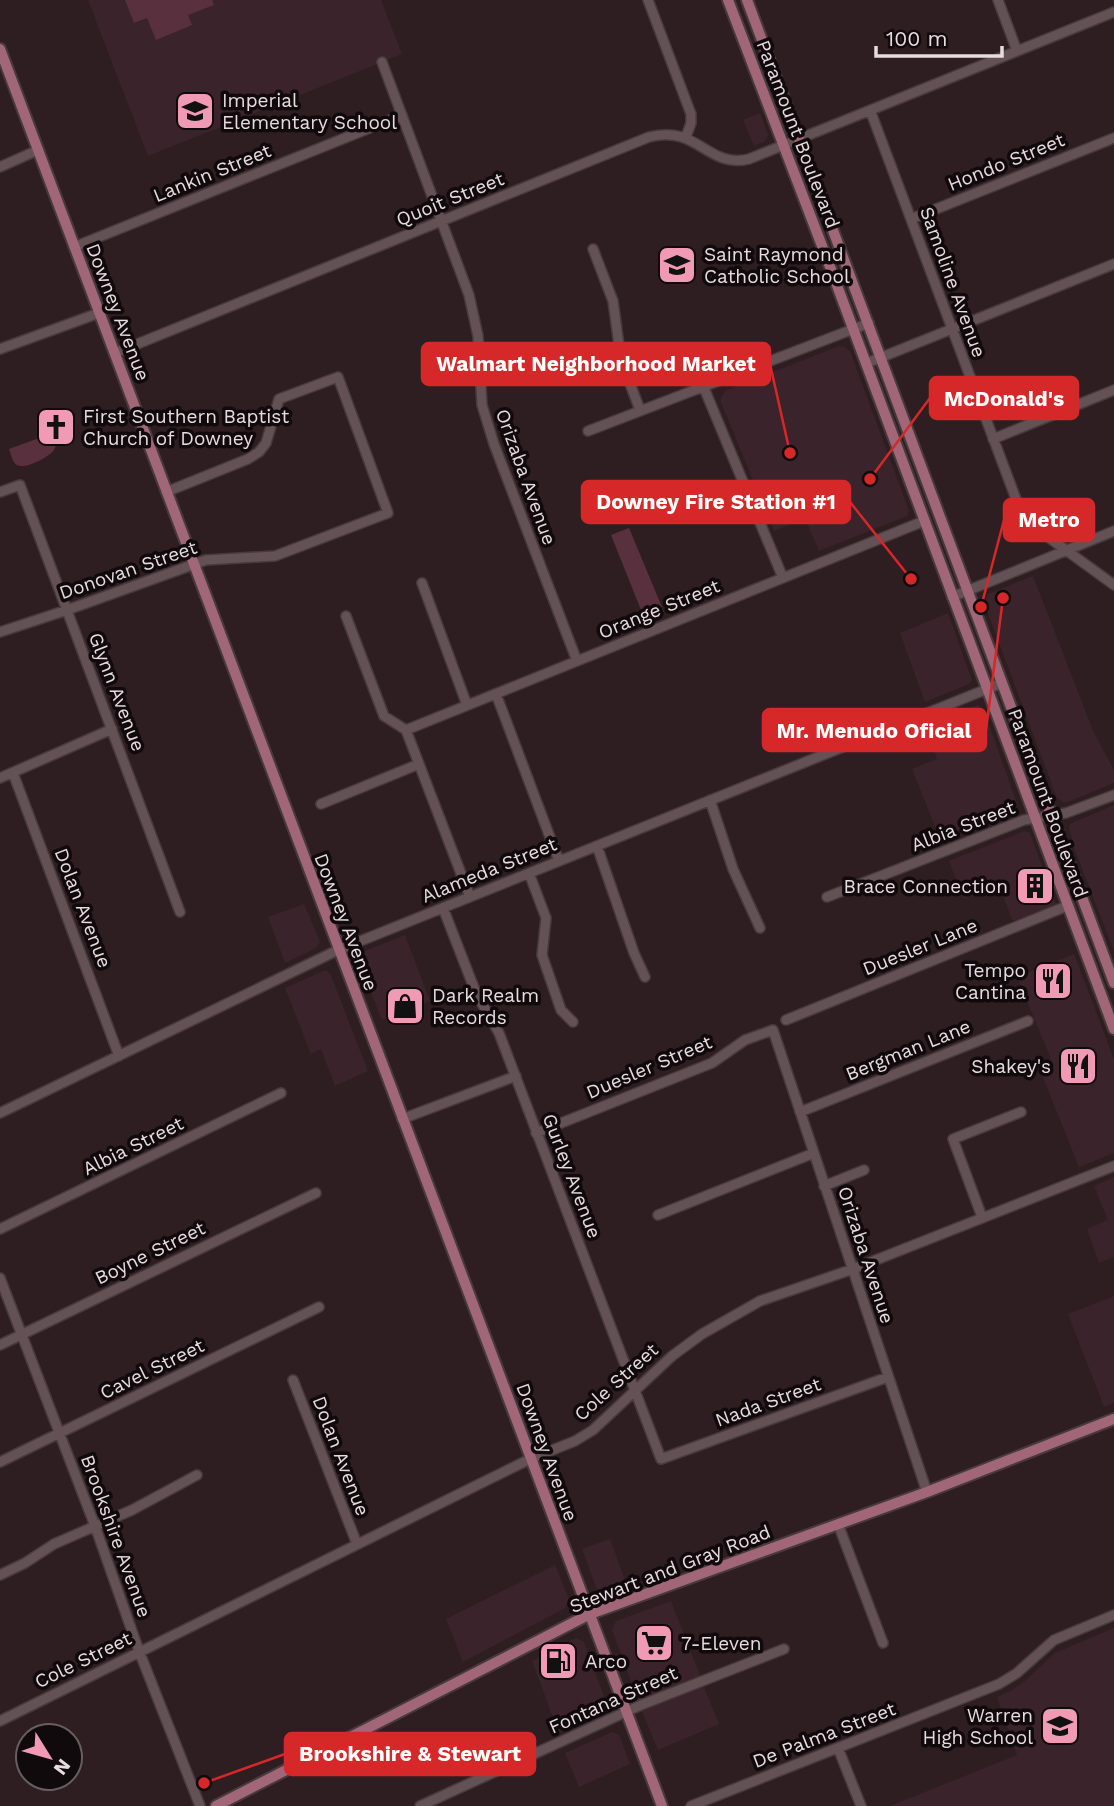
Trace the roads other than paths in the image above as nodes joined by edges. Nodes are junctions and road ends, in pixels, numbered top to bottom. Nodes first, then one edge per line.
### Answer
1 (648, 0) edge
2 (728, 0) edge
3 (747, 0) edge
4 (998, 0) edge
5 (1114, 12) edge
6 (0, 49) edge
7 (1017, 51) junction
8 (382, 62) dead end
9 (870, 110) junction
10 (402, 115) junction
11 (686, 137) junction
12 (799, 138) junction
13 (1114, 138) edge
14 (783, 145) junction
15 (38, 150) junction
16 (0, 167) edge
17 (911, 219) junction
18 (442, 221) junction
19 (74, 247) junction
20 (593, 249) dead end
21 (1114, 264) edge
22 (99, 313) junction
23 (869, 323) junction
24 (854, 330) junction
25 (952, 330) junction
26 (0, 349) edge
27 (115, 352) junction
28 (882, 357) junction
29 (867, 363) junction
30 (704, 388) junction
31 (1114, 390) edge
32 (640, 410) junction
33 (588, 431) dead end
34 (993, 439) junction
35 (0, 492) edge
36 (166, 492) junction
37 (924, 521) junction
38 (1114, 531) edge
39 (949, 539) junction
40 (1068, 550) junction
41 (193, 564) junction
42 (783, 578) junction
43 (422, 583) dead end
44 (1114, 585) edge
45 (967, 591) junction
46 (952, 597) junction
47 (67, 610) junction
48 (346, 616) dead end
49 (0, 632) edge
50 (577, 661) junction
51 (1002, 683) junction
52 (987, 689) junction
53 (496, 694) junction
54 (467, 705) junction
55 (112, 729) junction
56 (406, 730) junction
57 (419, 765) junction
58 (13, 773) junction
59 (0, 778) edge
60 (1114, 795) edge
61 (710, 800) junction
62 (321, 804) dead end
63 (1052, 816) junction
64 (1035, 819) junction
65 (597, 846) junction
66 (559, 861) junction
67 (529, 873) junction
68 (470, 897) junction
69 (827, 897) dead end
70 (1067, 906) junction
71 (443, 908) junction
72 (180, 912) dead end
73 (760, 928) dead end
74 (338, 950) junction
75 (645, 977) dead end
76 (1114, 983) edge
77 (786, 1020) dead end
78 (1028, 1021) dead end
79 (573, 1022) dead end
80 (1114, 1029) edge
81 (773, 1030) joint
82 (120, 1056) junction
83 (516, 1076) junction
84 (281, 1093) dead end
85 (800, 1112) junction
86 (1021, 1112) dead end
87 (0, 1113) edge
88 (402, 1119) junction
89 (536, 1133) junction
90 (814, 1153) junction
91 (1114, 1166) edge
92 (864, 1170) dead end
93 (824, 1186) junction
94 (316, 1193) dead end
95 (658, 1215) dead end
96 (982, 1217) junction
97 (0, 1229) edge
98 (853, 1269) junction
99 (0, 1278) edge
100 (319, 1307) dead end
101 (22, 1335) junction
102 (0, 1345) edge
103 (888, 1377) junction
104 (293, 1380) dead end
105 (635, 1390) junction
106 (1114, 1419) edge
107 (60, 1433) junction
108 (661, 1459) joint
109 (530, 1460) junction
110 (0, 1462) edge
111 (197, 1475) dead end
112 (927, 1492) junction
113 (838, 1524) junction
114 (95, 1526) junction
115 (357, 1545) junction
116 (0, 1575) edge
117 (590, 1614) junction
118 (1114, 1615) edge
119 (883, 1643) dead end
120 (784, 1649) dead end
121 (139, 1651) junction
122 (626, 1713) junction
123 (0, 1721) edge
124 (838, 1748) junction
125 (200, 1806) edge
126 (216, 1806) edge
127 (420, 1806) edge
128 (662, 1806) edge
129 (691, 1806) edge
130 (861, 1806) edge

1 - 11 street
2 - 14 main road, Paramount Boulevard
3 - 12 main road, Paramount Boulevard
4 - 7 street
5 - 7 street
6 - 15 main road, Downey Avenue
7 - 9 street
8 - 10 street, Orizaba Avenue
9 - 12 street
9 - 17 street, Samoline Avenue
10 - 18 street, Orizaba Avenue
10 - 19 street, Lankin Street
11 - 14 street
11 - 18 street, Quoit Street
12 - 14 street
12 - 23 main road, Paramount Boulevard
13 - 17 street, Hondo Street
14 - 24 main road, Paramount Boulevard
15 - 16 street
15 - 19 main road, Downey Avenue
17 - 25 street, Samoline Avenue
18 - 27 street, Quoit Street
18 - 50 street, Orizaba Avenue
19 - 22 main road, Downey Avenue
20 - 32 street
21 - 25 street
22 - 26 street
22 - 27 main road, Downey Avenue
23 - 24 street
23 - 28 main road, Paramount Boulevard
24 - 29 main road, Paramount Boulevard
24 - 30 street
25 - 28 street
25 - 34 street, Samoline Avenue
27 - 36 main road, Downey Avenue
28 - 29 street
28 - 39 main road, Paramount Boulevard
29 - 37 main road, Paramount Boulevard
30 - 32 street
30 - 42 street
31 - 34 street
32 - 33 street
34 - 40 street, Samoline Avenue
35 - 47 street, Glynn Avenue
36 - 41 main road, Downey Avenue
36 - 41 street, Donovan Street
37 - 39 main road
37 - 42 street, Orange Street
37 - 46 main road, Paramount Boulevard
38 - 40 street
39 - 45 main road, Paramount Boulevard
40 - 44 street, Samoline Avenue
40 - 45 street
41 - 47 street, Donovan Street
41 - 74 main road, Downey Avenue
42 - 50 street, Orange Street
43 - 54 street
45 - 46 street
45 - 51 main road, Paramount Boulevard
46 - 52 main road, Paramount Boulevard
47 - 49 street, Donovan Street
47 - 55 street, Glynn Avenue
48 - 56 street
50 - 53 street, Orange Street
51 - 52 street, Alameda Street
51 - 63 main road, Paramount Boulevard
52 - 61 street, Alameda Street
52 - 64 main road, Paramount Boulevard
53 - 54 street, Orange Street
53 - 66 street
54 - 56 street, Orange Street
55 - 58 street
55 - 72 street, Glynn Avenue
56 - 57 street
57 - 62 street
57 - 68 street
58 - 59 street
58 - 82 street, Dolan Avenue
60 - 63 street, Albia Street
61 - 65 street, Alameda Street
61 - 73 street
63 - 64 street, Albia Street
63 - 76 main road, Paramount Boulevard
64 - 69 street, Albia Street
64 - 70 main road, Paramount Boulevard
65 - 66 street, Alameda Street
65 - 75 street
66 - 67 street, Alameda Street
67 - 68 street, Alameda Street
67 - 79 street
68 - 71 street, Alameda Street
70 - 77 street, Duesler Lane
70 - 80 main road, Paramount Boulevard
71 - 74 street, Alameda Street
71 - 83 street, Gurley Avenue
74 - 82 street, Alameda Street
74 - 88 main road, Downey Avenue
78 - 85 street, Bergman Lane
81 - 85 street, Orizaba Avenue
81 - 89 street, Duesler Street
82 - 87 street, Alameda Street
83 - 88 street
83 - 89 street, Gurley Avenue
84 - 97 street, Albia Street
85 - 90 street, Orizaba Avenue
86 - 96 street
88 - 109 main road, Downey Avenue
89 - 105 street, Gurley Avenue
90 - 93 street, Orizaba Avenue
90 - 95 street
91 - 96 street, Cole Street
92 - 93 street
93 - 98 street, Orizaba Avenue
94 - 101 street, Boyne Street
96 - 98 street, Cole Street
98 - 103 street, Orizaba Avenue
98 - 105 street, Cole Street
99 - 101 street, Brookshire Avenue
100 - 107 street, Cavel Street
101 - 102 street, Boyne Street
101 - 107 street, Brookshire Avenue
103 - 108 street, Nada Street
103 - 112 street, Orizaba Avenue
104 - 115 street, Dolan Avenue
105 - 108 street, Gurley Avenue
105 - 109 street, Cole Street
106 - 112 main road, Stewart and Gray Road
107 - 110 street, Cavel Street
107 - 114 street, Brookshire Avenue
109 - 115 street, Cole Street
109 - 117 main road, Downey Avenue
111 - 114 street
112 - 113 main road, Stewart and Gray Road
113 - 117 main road, Stewart and Gray Road
113 - 119 street
114 - 116 street
114 - 121 street, Brookshire Avenue
115 - 121 street, Cole Street
117 - 122 main road, Downey Avenue
117 - 126 main road, Stewart and Gray Road
118 - 124 street, De Palma Street
120 - 122 street, Fontana Street
121 - 123 street, Cole Street
121 - 125 street, Brookshire Avenue
122 - 127 street, Fontana Street
122 - 128 main road, Downey Avenue
124 - 129 street, De Palma Street
124 - 130 street

